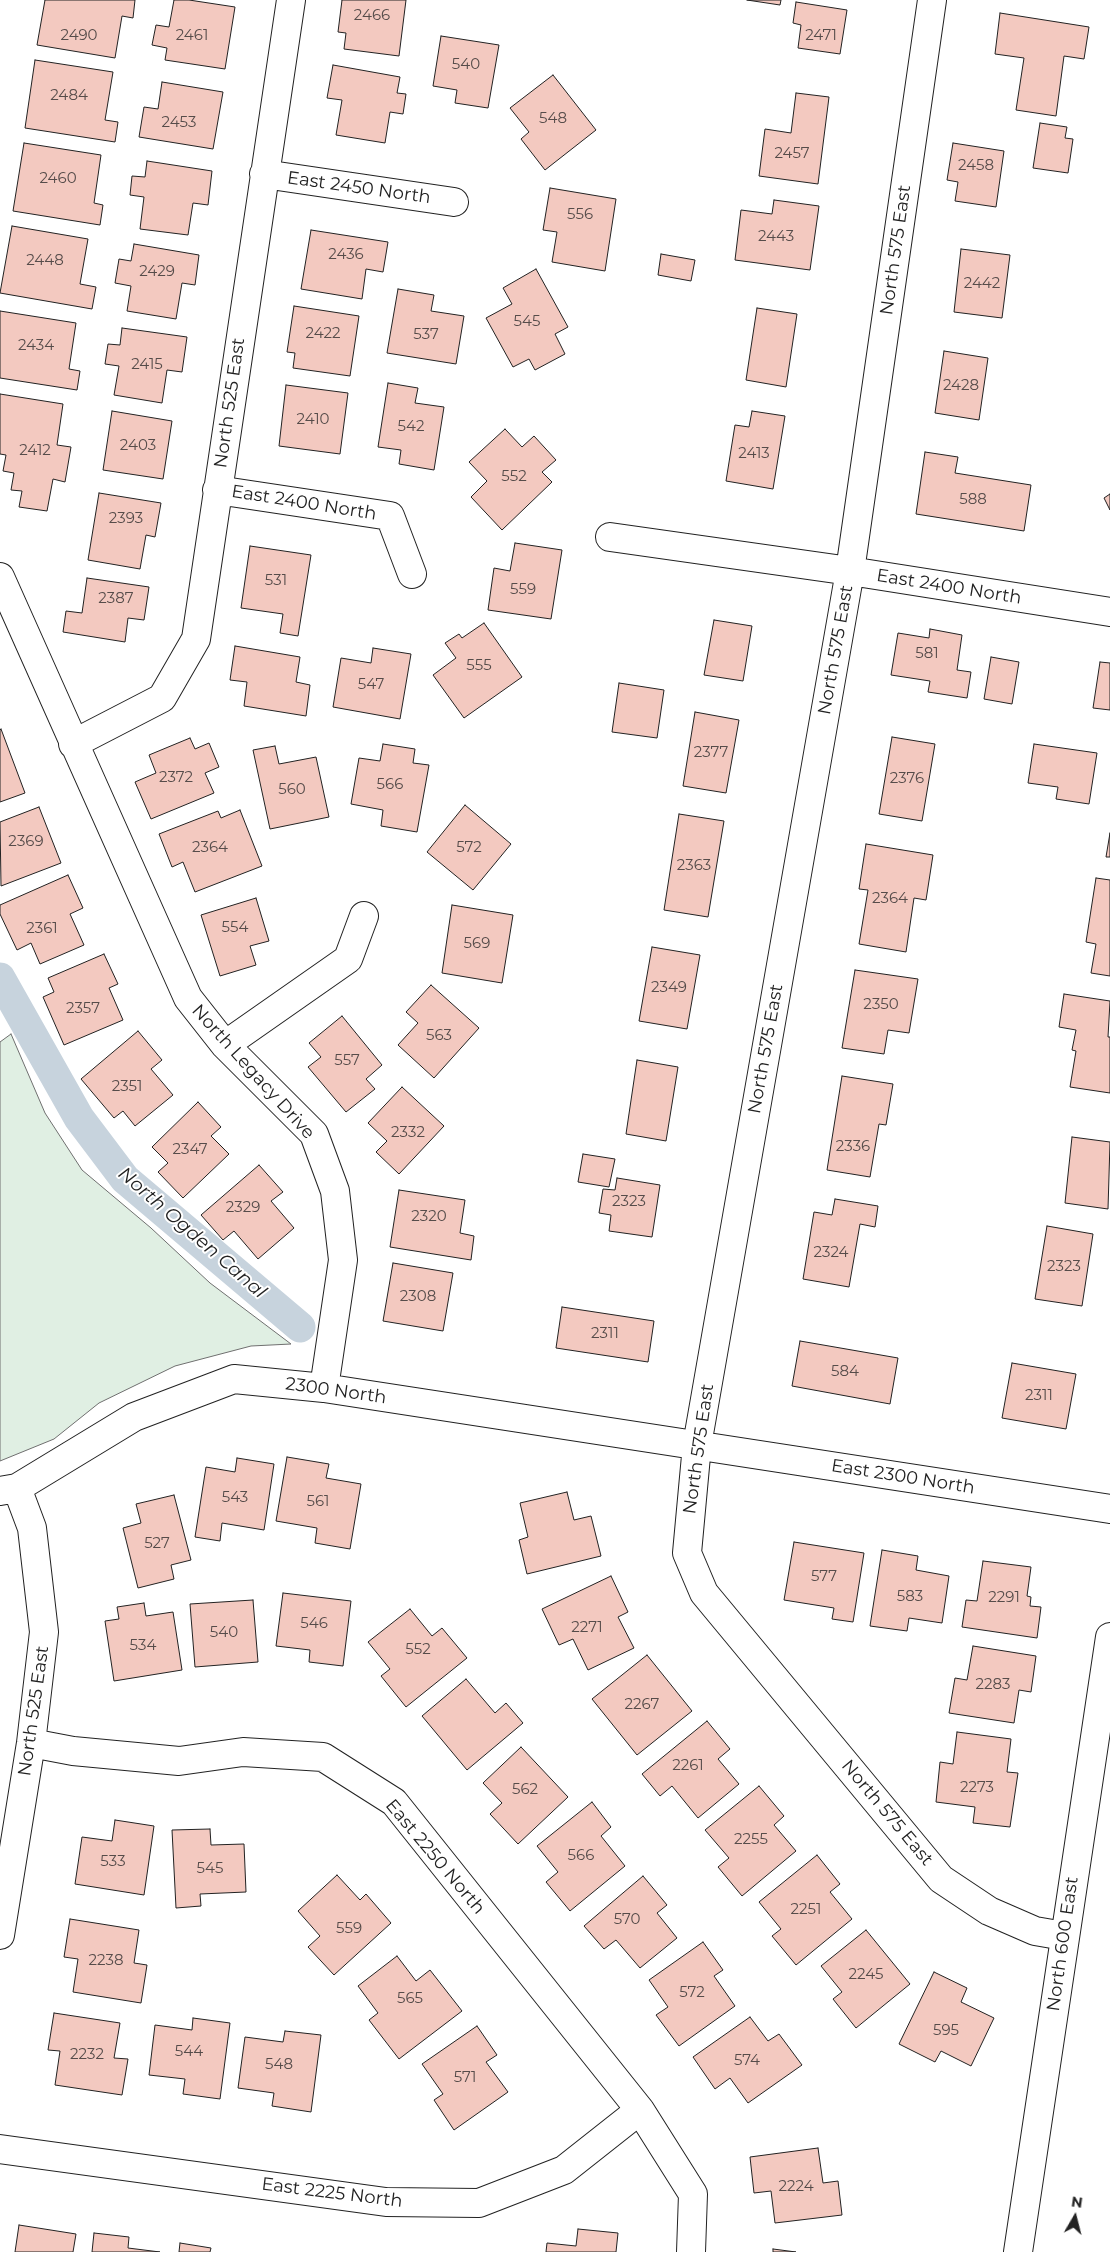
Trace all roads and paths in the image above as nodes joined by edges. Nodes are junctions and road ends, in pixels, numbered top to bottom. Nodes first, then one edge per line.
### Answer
1 (291, 0) edge
2 (932, 0) edge
3 (264, 174) junction
4 (454, 202) dead end
5 (217, 490) junction
6 (610, 537) dead end
7 (850, 571) junction
8 (412, 574) dead end
9 (0, 578) edge
10 (1110, 612) edge
11 (73, 744) junction
12 (364, 916) dead end
13 (225, 1045) junction
14 (324, 1388) junction
15 (697, 1445) junction
16 (8, 1490) edge
17 (1110, 1508) edge
18 (1110, 1637) edge
19 (31, 1744) junction
20 (0, 1935) edge
21 (1064, 1936) junction
22 (640, 2110) junction
23 (0, 2149) edge
24 (691, 2252) edge
25 (1018, 2252) edge

1 - 3 street, North 525 East
2 - 7 street, North 575 East
3 - 4 street, East 2450 North
3 - 5 street, North 525 East
5 - 8 street, East 2400 North
5 - 11 street, North 525 East
6 - 7 street, East 2400 North
7 - 10 street, East 2400 North
7 - 15 street, North 575 East
9 - 11 street, North Legacy Drive
11 - 13 street, North Legacy Drive
12 - 13 street
13 - 14 street, North Legacy Drive
14 - 15 street, 2300 North
14 - 16 street, 2300 North
15 - 17 street, East 2300 North
15 - 21 street, North 575 East
16 - 19 street, North 525 East
18 - 21 street, North 600 East
19 - 20 street, North 525 East
19 - 22 street, East 2250 North
21 - 25 street, North 600 East
22 - 23 street, East 2225 North
22 - 24 street

